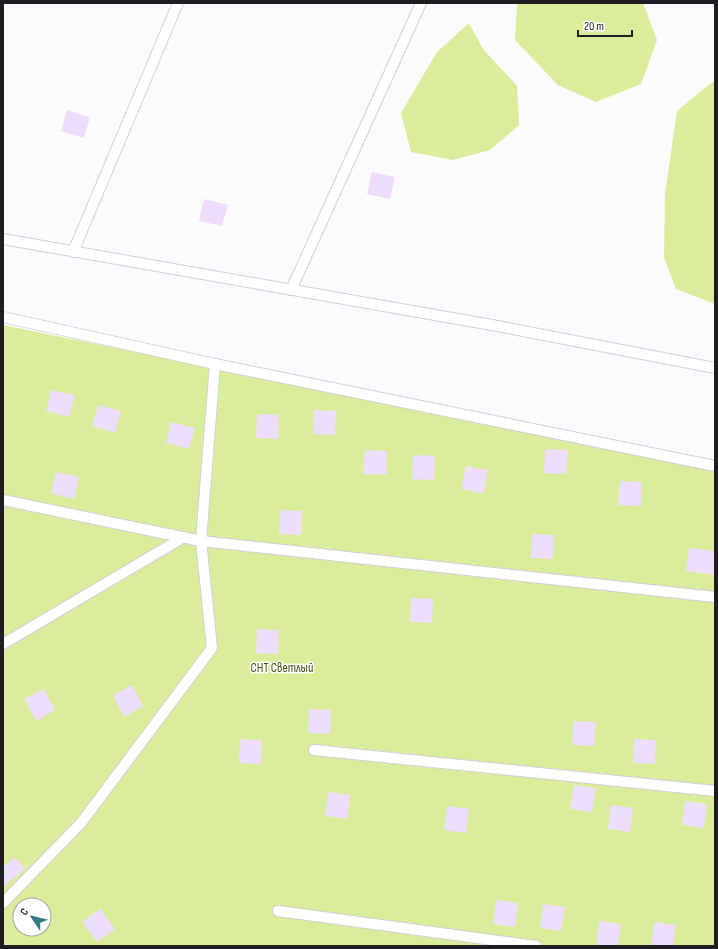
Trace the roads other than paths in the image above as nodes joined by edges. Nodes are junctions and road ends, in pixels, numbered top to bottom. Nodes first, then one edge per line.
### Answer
1 (178, 3) edge
2 (421, 3) edge
3 (3, 239) edge
4 (73, 252) junction
5 (291, 290) junction
6 (3, 317) edge
7 (215, 364) junction
8 (715, 368) edge
9 (715, 466) edge
10 (3, 500) edge
11 (184, 537) junction
12 (201, 541) junction
13 (715, 598) edge
14 (3, 644) edge
15 (314, 750) dead end
16 (715, 791) edge
17 (3, 903) edge
18 (278, 911) dead end
19 (536, 946) edge

1 - 4 lane
2 - 5 lane
3 - 4 lane
4 - 5 lane
5 - 8 lane
6 - 7 lane
7 - 9 lane
7 - 12 lane
10 - 11 lane
11 - 12 lane
11 - 14 lane
12 - 13 lane
12 - 17 lane
15 - 16 lane
18 - 19 lane

